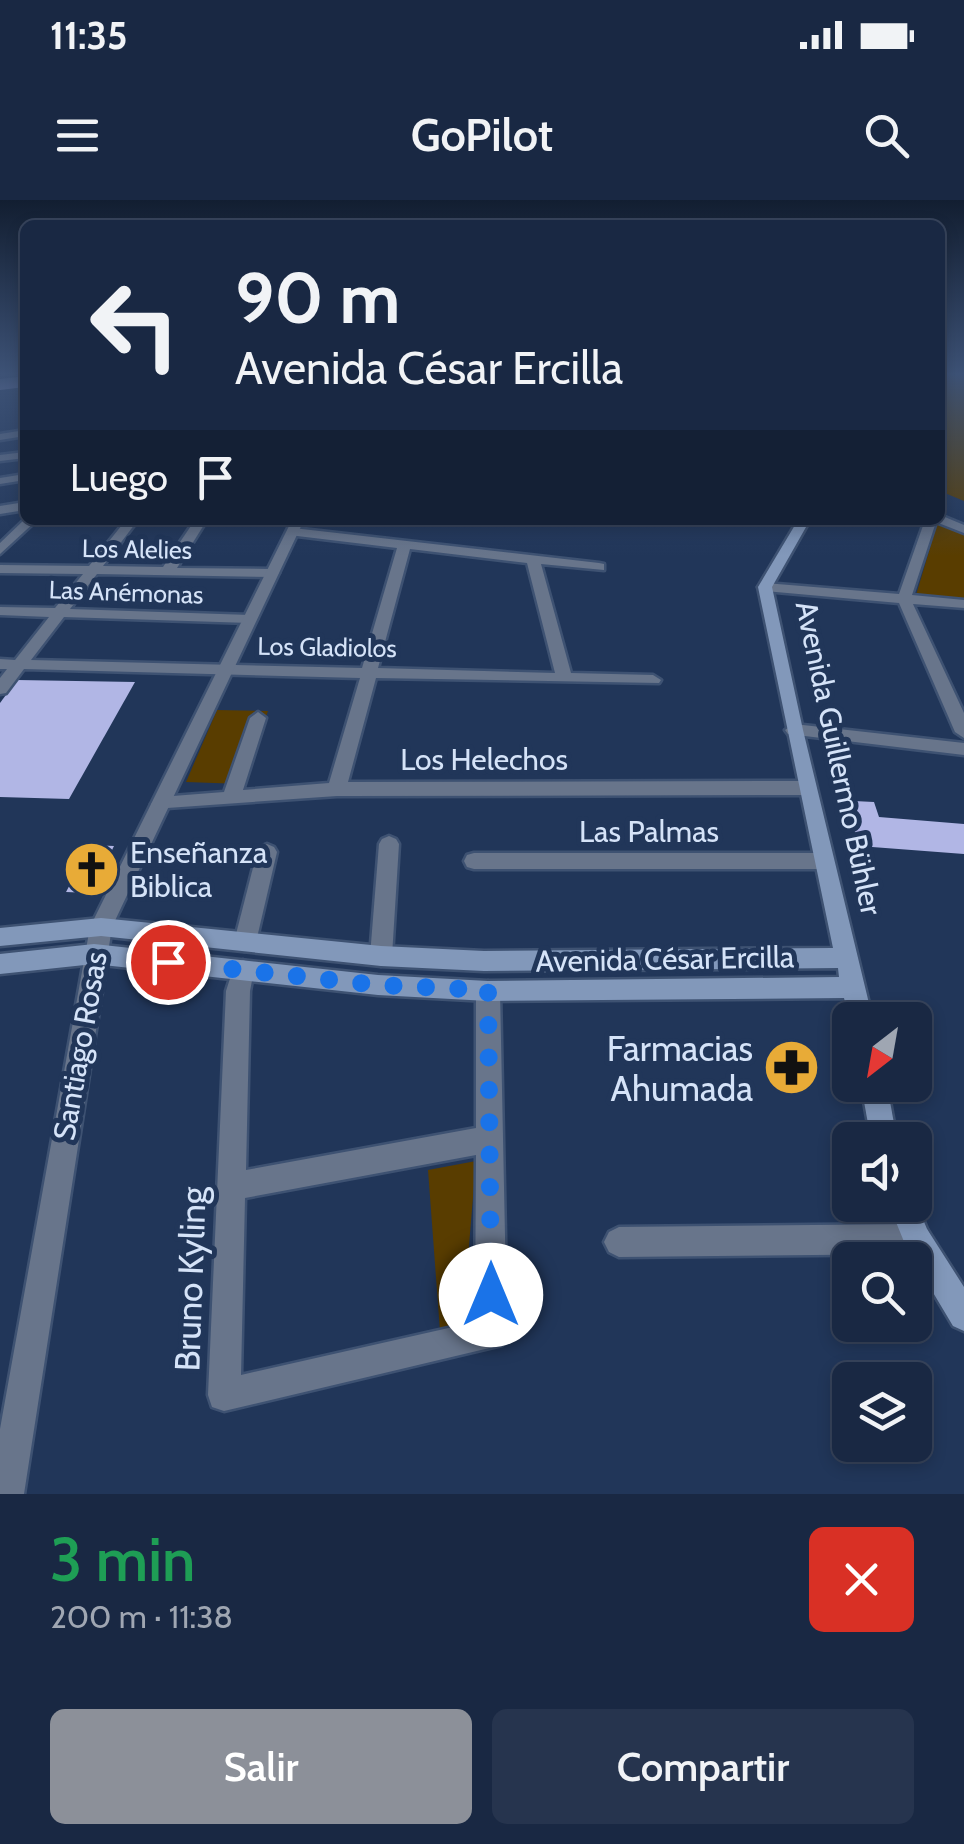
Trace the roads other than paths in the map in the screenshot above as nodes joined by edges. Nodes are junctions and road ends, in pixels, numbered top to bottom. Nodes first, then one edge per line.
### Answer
1 (25, 525) edge
2 (128, 525) edge
3 (198, 525) edge
4 (801, 525) edge
5 (929, 525) edge
6 (296, 526) edge
7 (404, 546) junction
8 (0, 550) edge
9 (532, 561) junction
10 (600, 566) dead end
11 (0, 570) edge
12 (91, 571) junction
13 (167, 572) junction
14 (272, 574) junction
15 (766, 588) junction
16 (904, 599) junction
17 (964, 604) edge
18 (0, 611) edge
19 (59, 613) junction
20 (250, 619) junction
21 (0, 664) edge
22 (20, 664) junction
23 (226, 669) junction
24 (370, 673) junction
25 (564, 678) junction
26 (653, 680) dead end
27 (0, 689) edge
28 (258, 718) dead end
29 (794, 730) junction
30 (964, 732) edge
31 (964, 749) edge
32 (808, 788) junction
33 (337, 789) junction
34 (231, 798) junction
35 (160, 804) junction
36 (389, 844) dead end
37 (267, 852) dead end
38 (474, 861) dead end
39 (824, 861) junction
40 (0, 937) edge
41 (97, 940) junction
42 (381, 956) junction
43 (254, 957) junction
44 (847, 958) junction
45 (450, 960) junction
46 (645, 960) junction
47 (0, 964) edge
48 (854, 987) junction
49 (450, 988) junction
50 (652, 989) junction
51 (488, 990) junction
52 (857, 1002) edge
53 (491, 1139) junction
54 (230, 1188) junction
55 (910, 1222) edge
56 (917, 1239) junction
57 (619, 1242) dead end
58 (964, 1316) edge
59 (6, 1494) edge

1 - 8 street
2 - 12 street
3 - 13 street
4 - 15 main road, Avenida Guillermo Bühler
5 - 16 street
6 - 7 street
6 - 14 street, Santiago Rosas
7 - 9 street
7 - 24 street
9 - 10 street
9 - 25 street
11 - 12 street, Los Alelies
12 - 13 street, Los Alelies
12 - 19 street
13 - 14 street, Los Alelies
14 - 20 street, Santiago Rosas
15 - 16 street
15 - 29 main road, Avenida Guillermo Bühler
16 - 17 street
16 - 30 street
18 - 19 street, Las Anémonas
19 - 20 street, Las Anémonas
19 - 22 street
20 - 23 street, Santiago Rosas
21 - 22 street, Los Gladiolos
22 - 23 street, Los Gladiolos
22 - 27 street
23 - 24 street, Los Gladiolos
23 - 35 street, Santiago Rosas
24 - 25 street, Los Gladiolos
24 - 33 street
25 - 26 street, Los Gladiolos
28 - 34 street
29 - 31 street
29 - 32 main road, Avenida Guillermo Bühler
32 - 33 street, Los Helechos
32 - 39 main road, Avenida Guillermo Bühler
33 - 34 street, Los Helechos
34 - 35 street, Los Helechos
35 - 41 street, Santiago Rosas
36 - 42 street
37 - 43 street, Bruno Kyling
38 - 39 street, Las Palmas
39 - 44 main road, Avenida Guillermo Bühler
40 - 41 main road, Avenida César Ercilla
41 - 43 main road, Avenida César Ercilla
41 - 47 main road, Avenida César Ercilla
41 - 59 street, Santiago Rosas
42 - 43 main road, Avenida César Ercilla
42 - 45 main road, Avenida César Ercilla
43 - 49 main road, Avenida César Ercilla
43 - 54 street, Bruno Kyling
44 - 46 main road, Avenida César Ercilla
44 - 48 main road, Avenida Guillermo Bühler
45 - 46 main road, Avenida César Ercilla
45 - 49 main road
46 - 50 main road
48 - 50 main road, Avenida César Ercilla
48 - 52 main road, Avenida Guillermo Bühler
49 - 51 main road, Avenida César Ercilla
50 - 51 main road, Avenida César Ercilla
51 - 53 street, Bruno Kyling
53 - 54 street
53 - 54 street, Bruno Kyling
55 - 56 main road
56 - 57 street
56 - 58 main road

